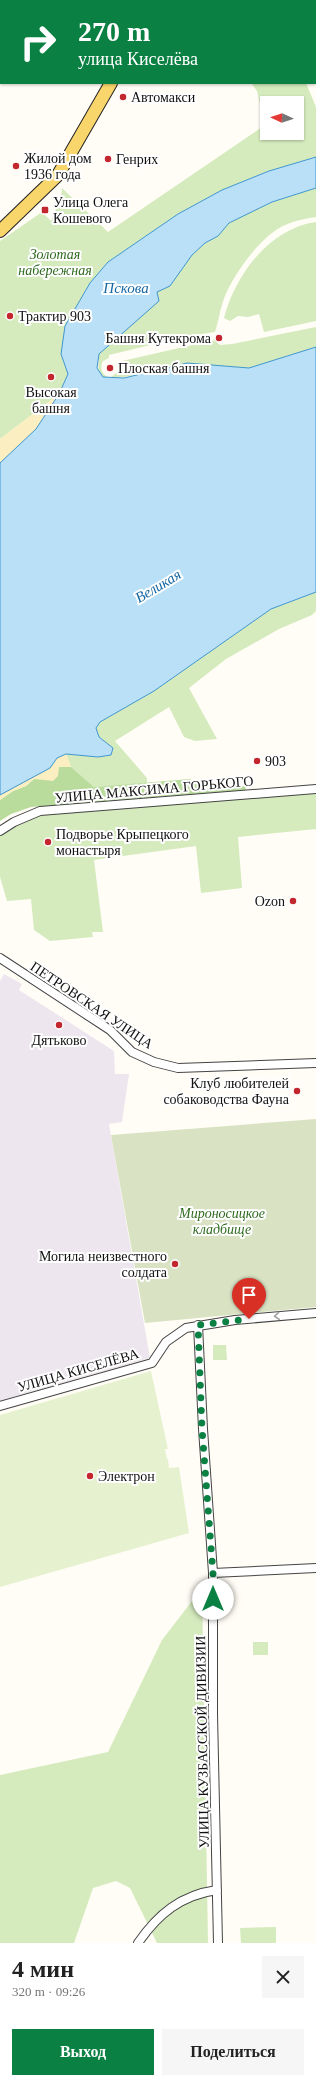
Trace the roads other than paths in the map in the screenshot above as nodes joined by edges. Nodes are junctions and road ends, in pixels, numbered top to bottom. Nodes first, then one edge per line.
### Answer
1 (110, 84) edge
2 (0, 231) edge
3 (316, 789) edge
4 (0, 831) edge
5 (0, 958) edge
6 (316, 1063) edge
7 (316, 1313) edge
8 (198, 1325) junction
9 (0, 1406) edge
10 (316, 1568) edge
11 (213, 1573) junction
12 (217, 1890) junction
13 (138, 1943) edge
14 (218, 1943) edge

1 - 2 main road
3 - 4 street, УЛИЦА МАКСИМА ГОРЬКОГО
5 - 6 street, ПЕТРОВСКАЯ УЛИЦА
7 -> 8 street, УЛИЦА КИСЕЛЁВА
8 - 9 street, УЛИЦА КИСЕЛЁВА
8 - 11 street, УЛИЦА КУЗБАССКОЙ ДИВИЗИИ
10 - 11 street
11 - 12 street, УЛИЦА КУЗБАССКОЙ ДИВИЗИИ
12 - 13 street
12 - 14 street, УЛИЦА КУЗБАССКОЙ ДИВИЗИИ

